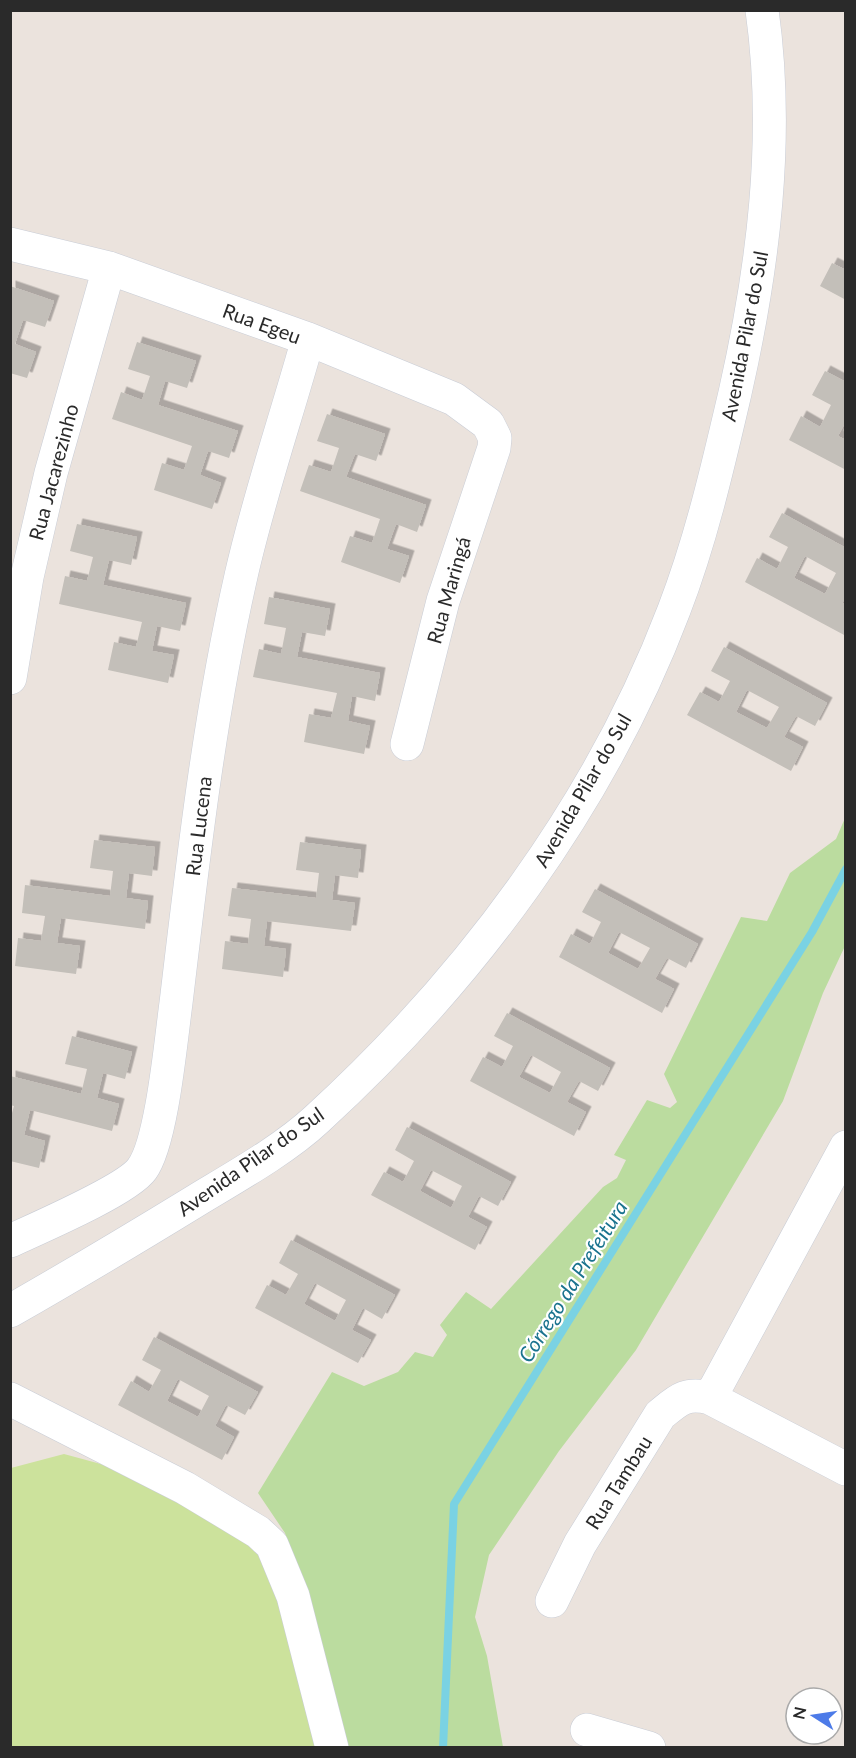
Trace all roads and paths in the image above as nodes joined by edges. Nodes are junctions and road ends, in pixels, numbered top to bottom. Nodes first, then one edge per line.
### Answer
1 (767, 19) edge
2 (10, 244) edge
3 (109, 268) junction
4 (308, 339) junction
5 (495, 438) joint
6 (10, 678) edge
7 (407, 744) dead end
8 (846, 1147) edge
9 (10, 1241) edge
10 (10, 1311) edge
11 (710, 1398) junction
12 (10, 1400) edge
13 (846, 1469) edge
14 (552, 1601) dead end
15 (587, 1730) dead end
16 (332, 1748) edge
17 (649, 1748) edge

1 - 10 street, Avenida Pilar do Sul
2 - 3 street, Rua Egeu
3 - 4 street, Rua Egeu
3 - 6 street, Rua Jacarezinho
4 - 5 street, Rua Egeu
4 - 9 street, Rua Lucena
5 - 7 street, Rua Maringá
8 - 11 street
11 - 13 street
11 - 14 street, Rua Tambau
12 - 16 street
15 - 17 street

